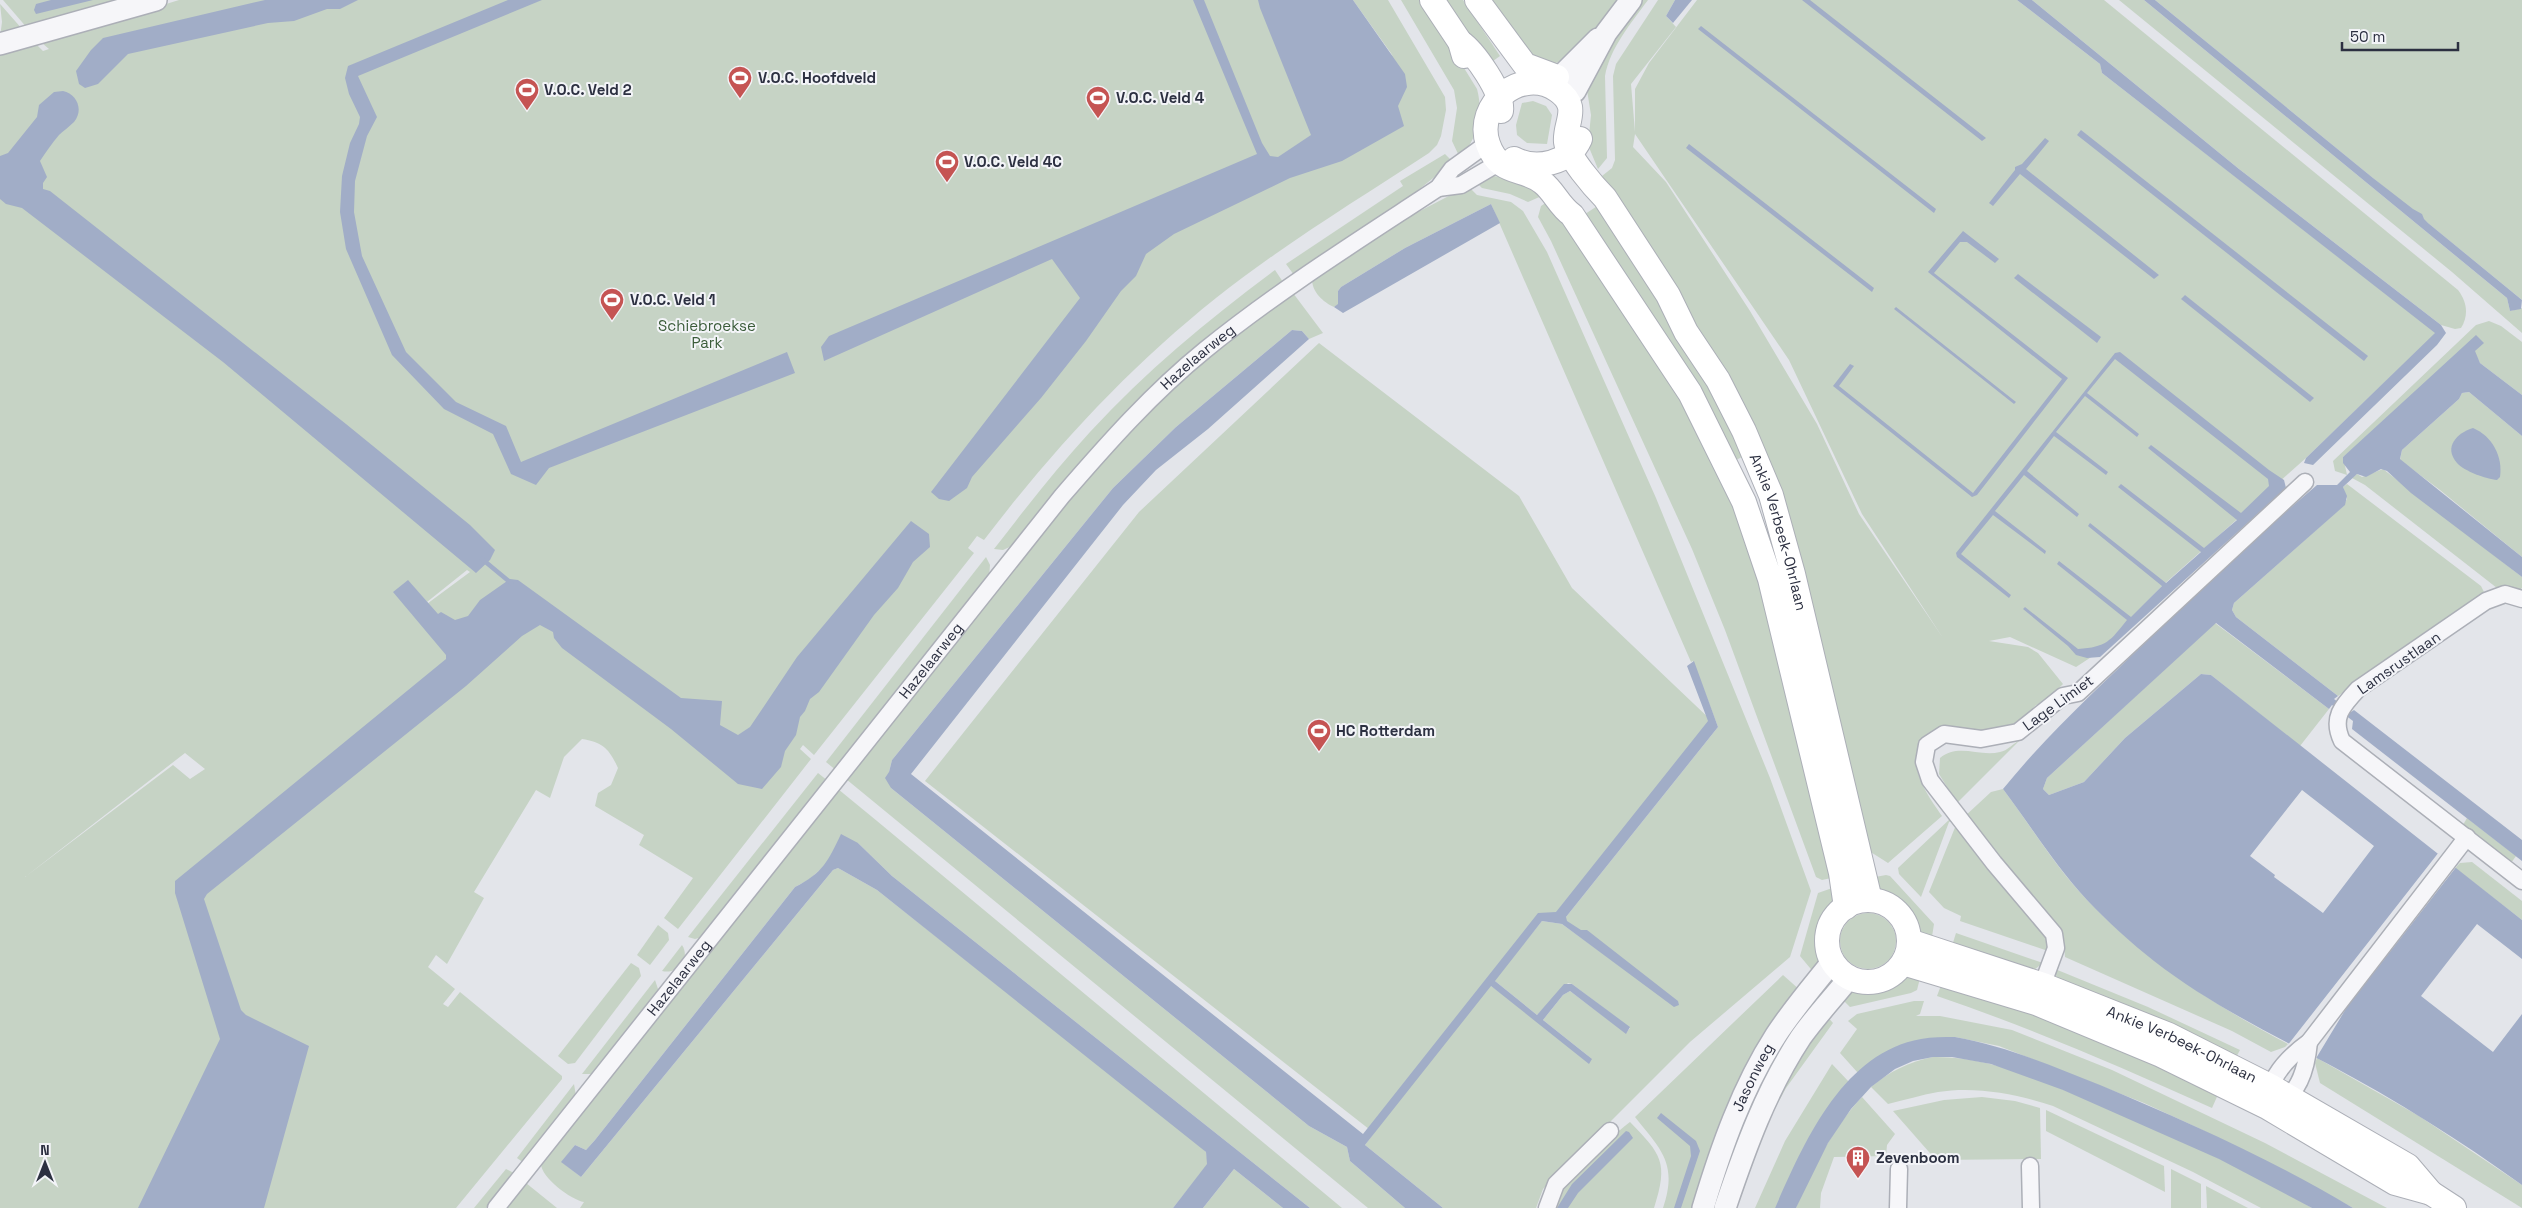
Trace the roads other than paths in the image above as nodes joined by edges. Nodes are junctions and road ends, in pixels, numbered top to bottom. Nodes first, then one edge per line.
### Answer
1 (156, 0) edge
2 (1432, 0) edge
3 (1476, 0) edge
4 (1631, 0) edge
5 (0, 44) edge
6 (1529, 76) junction
7 (1562, 85) junction
8 (1496, 101) junction
9 (1574, 148) junction
10 (1500, 154) junction
11 (1542, 172) junction
12 (1438, 188) junction
13 (2304, 482) dead end
14 (2522, 598) edge
15 (2467, 837) junction
16 (2522, 881) edge
17 (1870, 900) junction
18 (1846, 906) junction
19 (1906, 952) junction
20 (1832, 962) junction
21 (1849, 978) junction
22 (2039, 994) junction
23 (2309, 1042) junction
24 (2276, 1097) junction
25 (1610, 1132) dead end
26 (2030, 1166) dead end
27 (1899, 1169) dead end
28 (496, 1208) edge
29 (1547, 1208) edge
30 (1703, 1208) edge
31 (1725, 1208) edge
32 (1898, 1208) edge
33 (2031, 1208) edge
34 (2454, 1208) edge

1 - 5 street
2 - 8 main road
3 - 6 main road
4 - 7 street
6 - 7 main road
6 - 8 main road
7 - 9 main road
8 - 10 main road
9 - 11 main road
9 - 17 main road, Ankie Verbeek-Ohrlaan
10 - 11 main road
10 - 12 street, Hazelaarweg
10 - 12 street, Hazelaarweg
11 - 18 main road, Ankie Verbeek-Ohrlaan
12 - 28 street, Hazelaarweg
13 - 22 street, Lage Limiet
14 - 15 street, Lamsrustlaan
15 - 16 street, Lamsrustlaan
15 - 23 street
17 - 18 main road
17 - 19 main road
18 - 20 main road
19 - 21 main road
19 - 22 main road, Ankie Verbeek-Ohrlaan
20 - 21 main road
20 - 30 street, Jasonweg
21 - 31 street, Jasonweg
22 - 24 main road, Ankie Verbeek-Ohrlaan
23 - 24 street
23 - 24 street
24 - 34 main road, Ankie Verbeek-Ohrlaan
25 - 29 street
26 - 33 street
27 - 32 street

